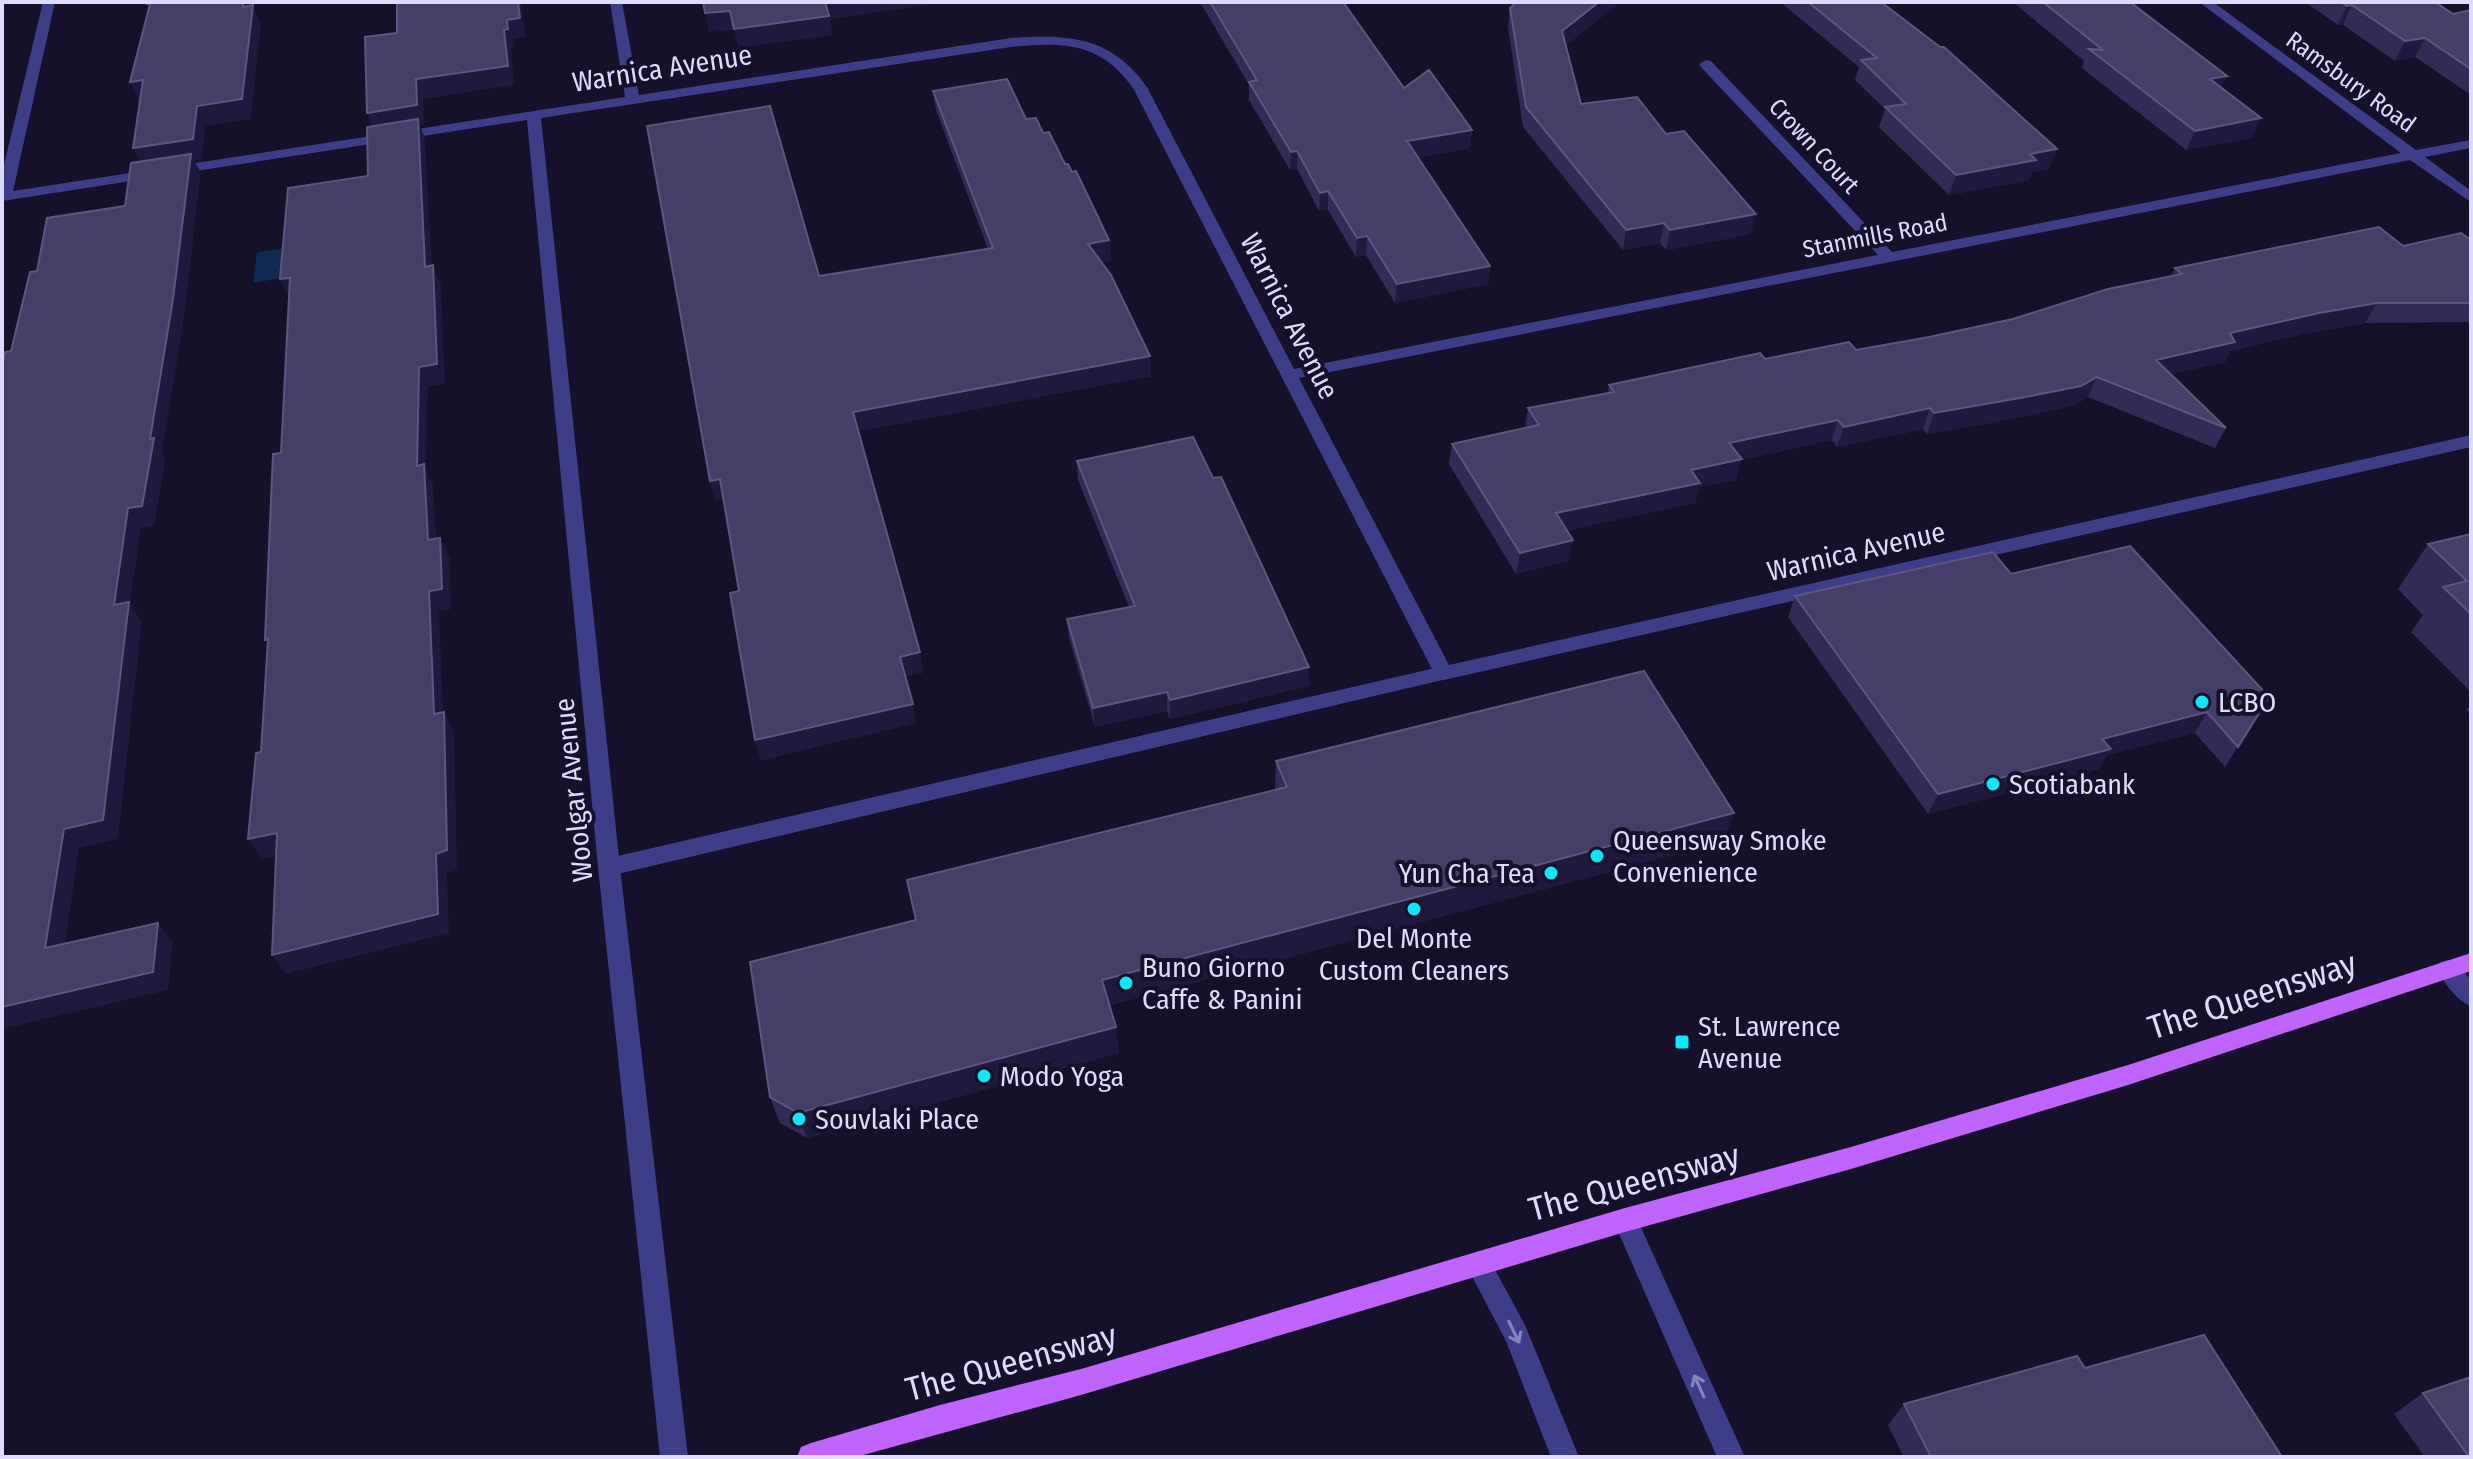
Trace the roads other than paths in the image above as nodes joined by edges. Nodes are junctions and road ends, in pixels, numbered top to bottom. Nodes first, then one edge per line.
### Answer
1 (49, 2) edge
2 (616, 2) edge
3 (2205, 2) edge
4 (1706, 64) dead end
5 (633, 102) junction
6 (534, 116) junction
7 (2471, 144) edge
8 (2414, 156) junction
9 (3, 197) edge
10 (2471, 198) edge
11 (1889, 258) junction
12 (1289, 375) junction
13 (2471, 441) edge
14 (1444, 673) junction
15 (609, 867) junction
16 (2459, 966) edge
17 (2471, 996) edge
18 (1625, 1220) junction
19 (1478, 1263) junction
20 (674, 1457) edge
21 (811, 1457) edge
22 (1565, 1457) edge
23 (1731, 1457) edge

1 - 9 street
2 - 5 street
3 - 8 street, Ramsbury Road
4 - 11 street, Crown Court
5 - 6 street, Warnica Avenue
5 - 12 street, Warnica Avenue
6 - 9 street, Warnica Avenue
6 - 15 street, Woolgar Avenue
7 - 8 street, Stanmills Road
8 - 10 street, Ramsbury Road
8 - 11 street, Stanmills Road
11 - 12 street, Stanmills Road
12 - 14 street, Warnica Avenue
13 - 14 street, Warnica Avenue
14 - 15 street
15 - 20 street, Woolgar Avenue
16 - 17 street
16 - 18 main road, The Queensway
18 - 19 main road, The Queensway
23 -> 18 street
19 - 21 main road, The Queensway
19 -> 22 street

